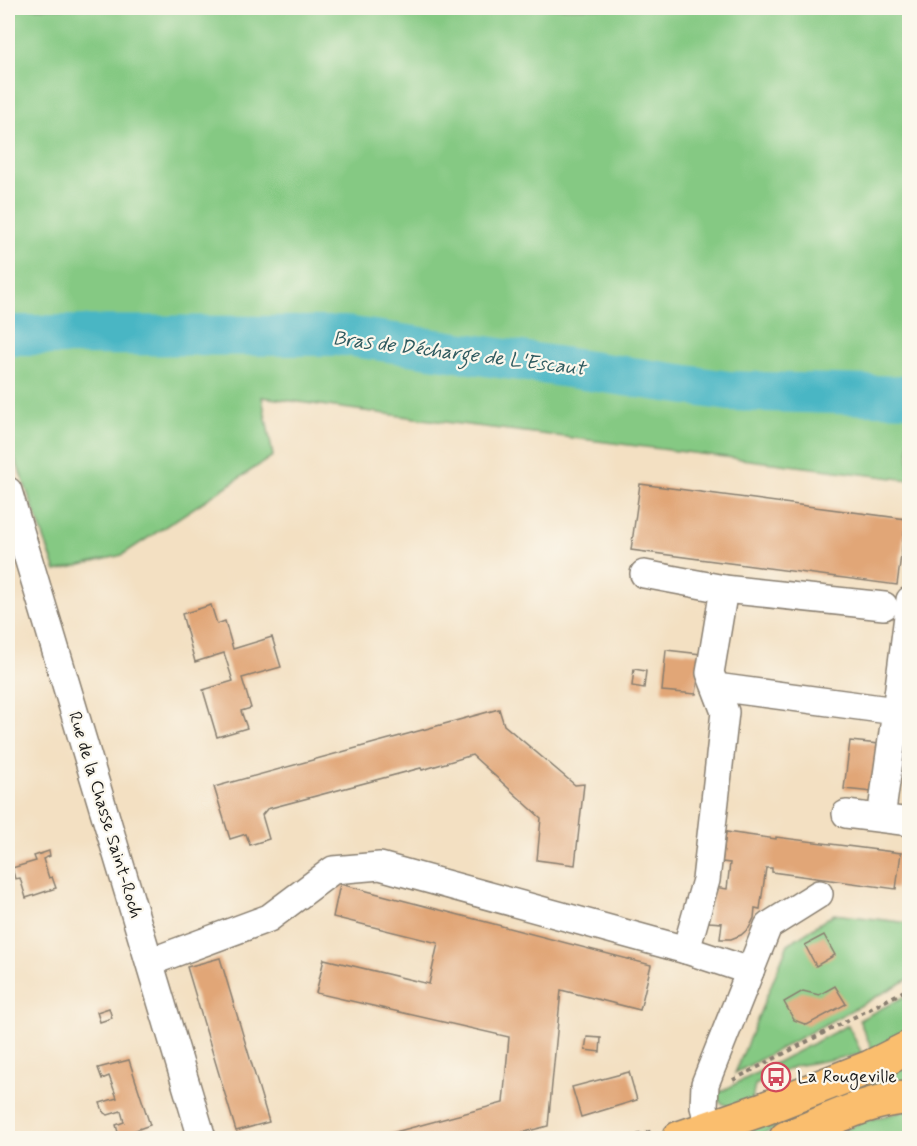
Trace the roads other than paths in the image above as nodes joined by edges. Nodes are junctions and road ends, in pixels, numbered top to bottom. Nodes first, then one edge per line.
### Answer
1 (8, 492) edge
2 (644, 574) dead end
3 (724, 589) junction
4 (897, 603) edge
5 (716, 687) junction
6 (903, 712) edge
7 (846, 814) dead end
8 (881, 818) junction
9 (909, 822) edge
10 (819, 894) dead end
11 (686, 950) junction
12 (150, 962) junction
13 (750, 971) junction
14 (909, 1047) edge
15 (909, 1098) edge
16 (710, 1128) junction
17 (202, 1138) edge
18 (679, 1138) edge
19 (786, 1138) edge

1 - 12 street, Rue de la Chasse Saint-Roch
2 - 3 street
3 - 4 street
3 - 5 street
4 - 6 street
5 - 6 street
5 - 11 street
6 - 8 street
7 - 8 street
8 - 9 street
10 - 13 street
11 - 12 street
11 - 13 street
12 - 17 street, Rue de la Chasse Saint-Roch
13 - 16 street
14 - 16 main road
15 - 19 main road
16 - 18 main road

